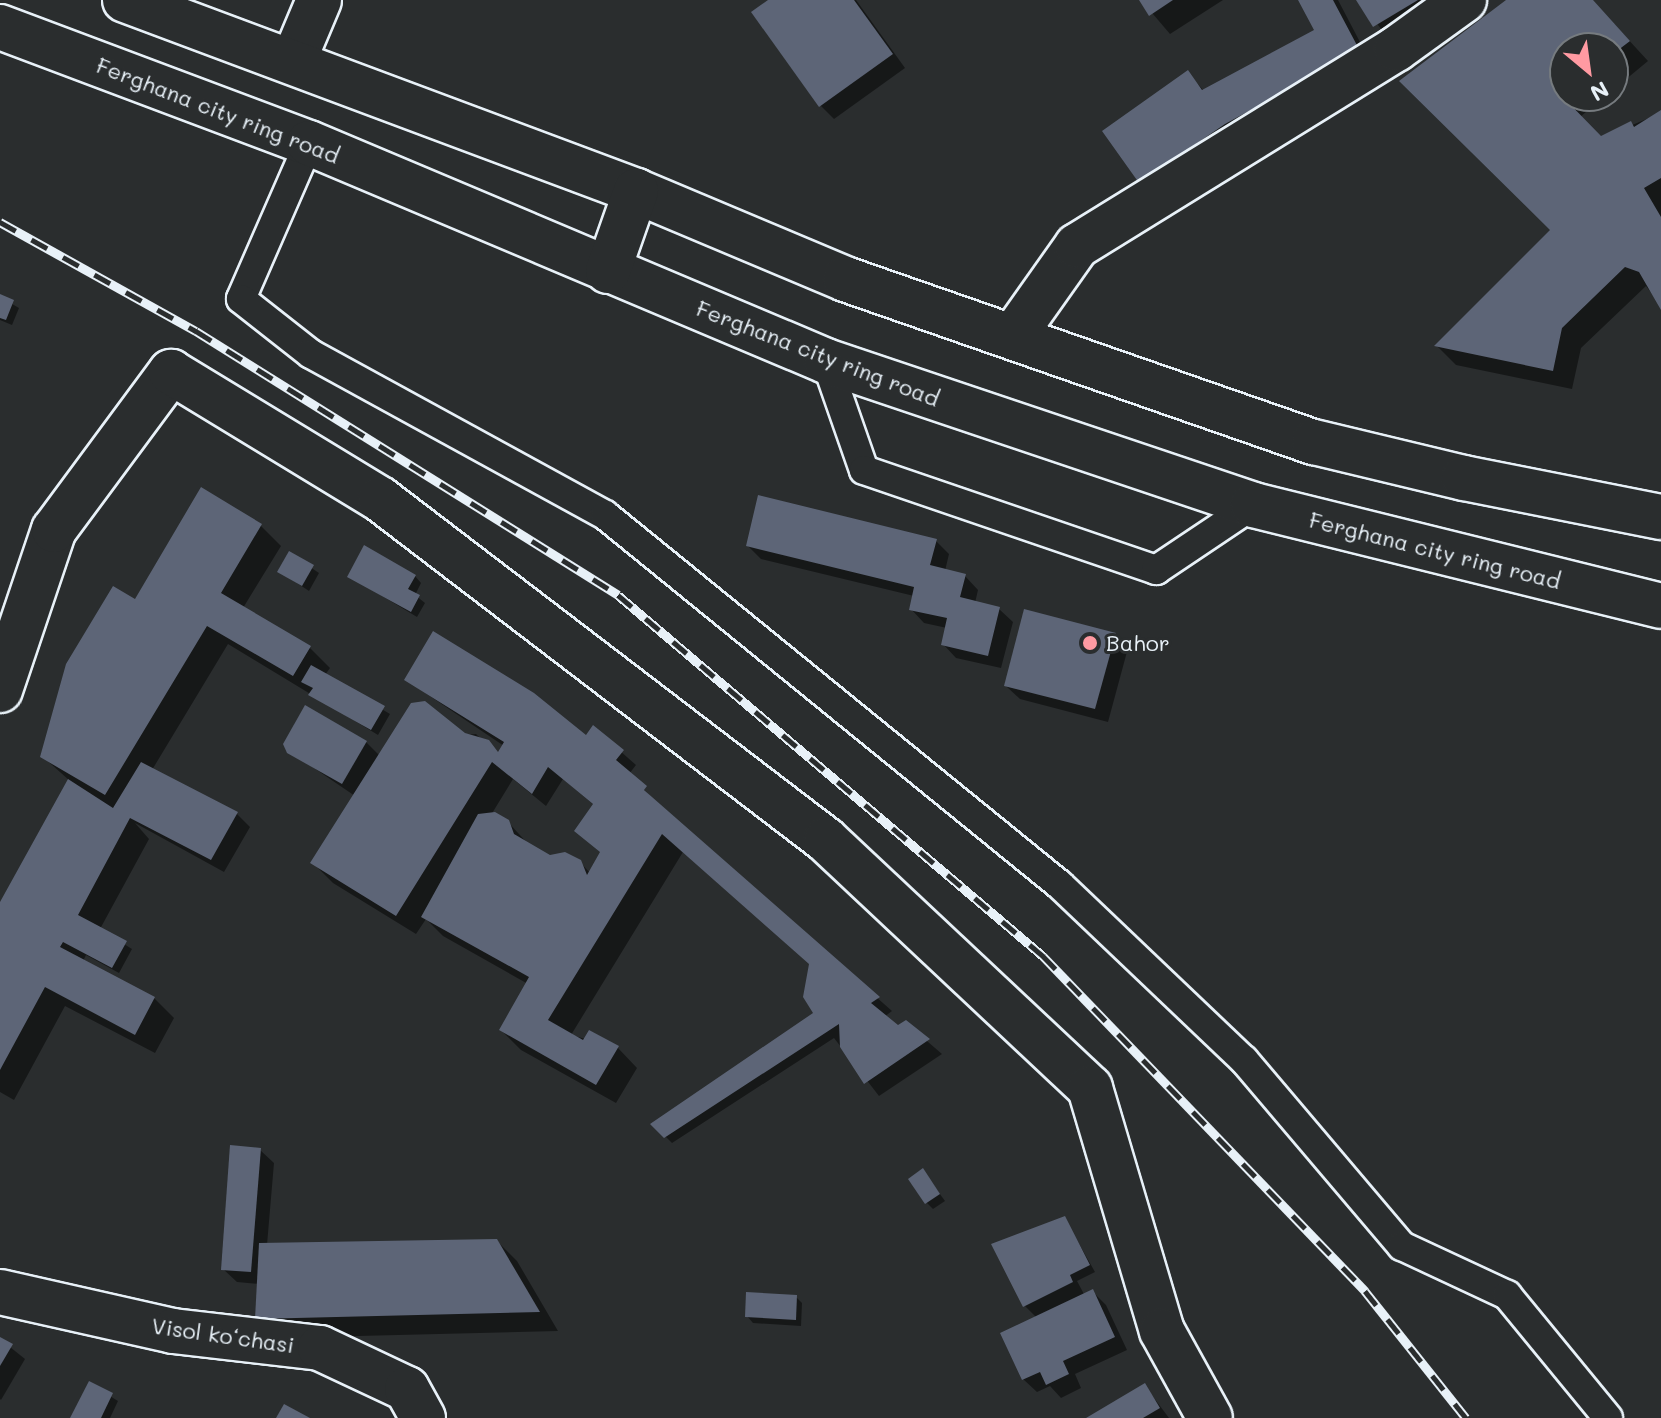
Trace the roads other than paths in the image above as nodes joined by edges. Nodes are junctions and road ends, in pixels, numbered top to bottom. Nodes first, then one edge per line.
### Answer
1 (125, 0) edge
2 (319, 0) edge
3 (1464, 0) edge
4 (0, 27) edge
5 (293, 62) junction
6 (309, 143) junction
7 (636, 191) junction
8 (608, 271) junction
9 (1014, 335) junction
10 (826, 361) junction
11 (1253, 505) junction
12 (1661, 517) edge
13 (1661, 606) edge
14 (0, 690) edge
15 (0, 1292) edge
16 (423, 1418) edge
17 (1210, 1418) edge
18 (1608, 1418) edge

1 - 5 main road
2 - 5 main road
3 - 9 main road
4 - 6 main road, Ferghana city ring road
5 - 7 main road
6 - 8 main road, Ferghana city ring road
6 - 18 lane
7 - 8 main road
7 - 9 main road
8 - 10 main road, Ferghana city ring road
9 - 12 main road
10 - 11 main road, Ferghana city ring road
10 - 11 lane
11 - 13 main road, Ferghana city ring road
14 - 17 main road
15 - 16 main road, Visol koʻchasi

